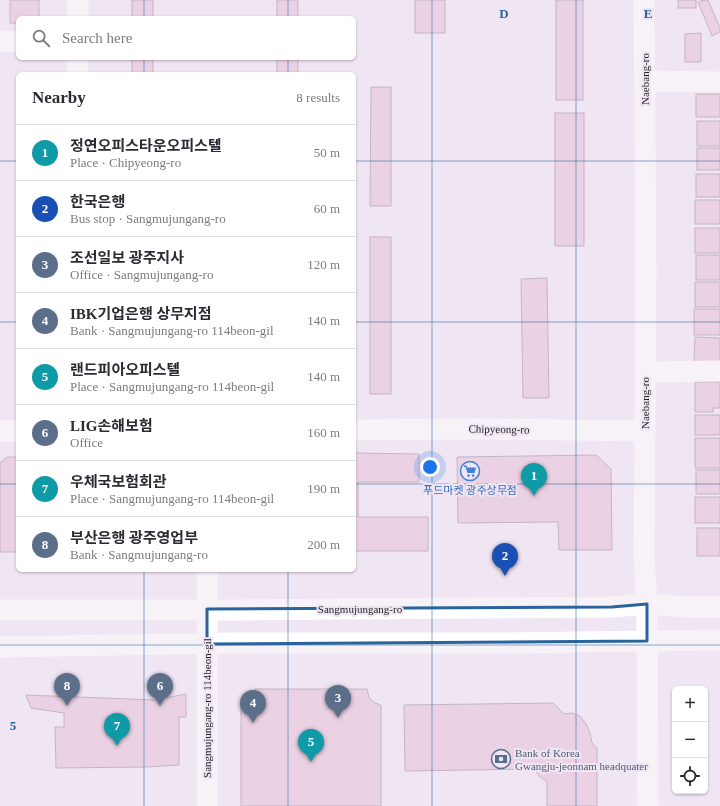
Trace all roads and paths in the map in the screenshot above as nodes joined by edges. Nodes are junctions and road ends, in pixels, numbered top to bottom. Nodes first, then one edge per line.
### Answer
1 (78, 0) edge
2 (644, 0) edge
3 (78, 16) edge
4 (0, 41) edge
5 (16, 42) edge
6 (78, 60) edge
7 (77, 72) edge
8 (645, 81) junction
9 (720, 82) edge
10 (645, 372) junction
11 (720, 372) edge
12 (356, 430) edge
13 (0, 431) edge
14 (16, 431) edge
15 (645, 431) junction
16 (207, 572) edge
17 (647, 604) junction
18 (720, 607) edge
19 (207, 609) junction
20 (0, 610) edge
21 (720, 640) edge
22 (647, 641) junction
23 (207, 644) junction
24 (0, 647) edge
25 (207, 806) edge
26 (648, 806) edge

1 - 3 street
2 - 8 street, Naebang-ro
4 - 5 street
6 - 7 street
8 - 9 street
8 - 10 street, Naebang-ro
10 - 11 street
10 - 15 street, Naebang-ro
12 - 15 street, Chipyeong-ro
13 - 14 street
15 - 17 street, Naebang-ro
16 - 19 street, Sangmujungang-ro 114beon-gil
17 - 18 street, Sangmujungang-ro
17 - 19 street, Sangmujungang-ro
17 - 22 street, Naebang-ro
19 - 20 street, Sangmujungang-ro
19 - 23 street, Sangmujungang-ro 114beon-gil
21 - 22 street
22 - 23 street
22 - 26 street, Naebang-ro
23 - 24 street
23 - 25 street, Sangmujungang-ro 114beon-gil

